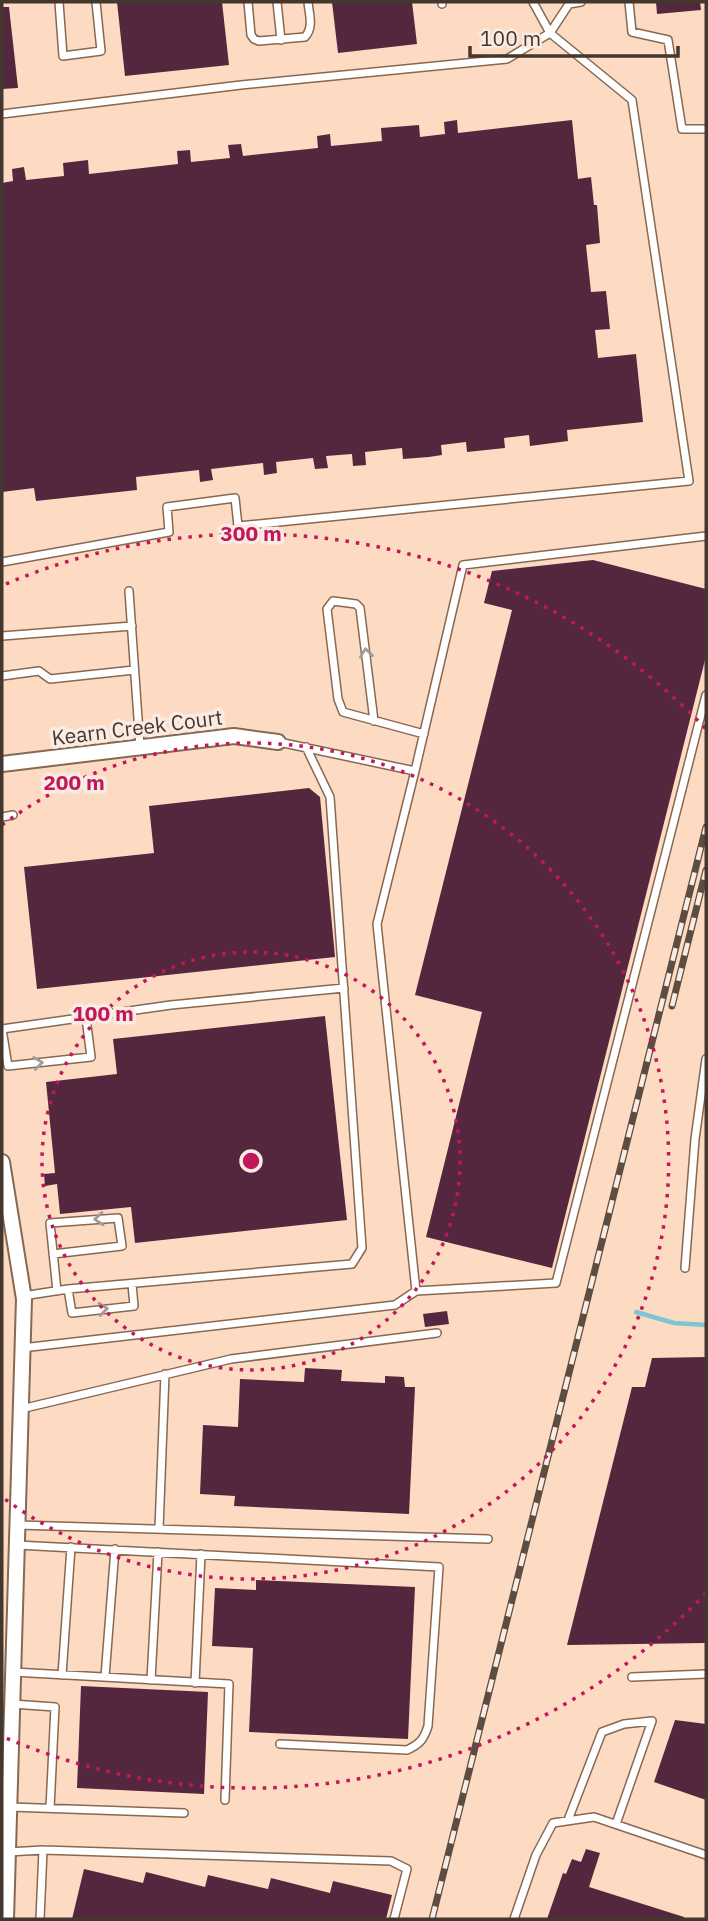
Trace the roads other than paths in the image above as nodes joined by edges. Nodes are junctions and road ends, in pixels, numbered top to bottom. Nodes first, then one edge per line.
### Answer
1 (59, 2) edge
2 (96, 2) edge
3 (248, 2) edge
4 (277, 2) edge
5 (308, 2) edge
6 (533, 2) edge
7 (581, 2) edge
8 (629, 2) edge
9 (550, 33) junction
10 (281, 40) junction
11 (2, 114) edge
12 (706, 129) edge
13 (706, 536) edge
14 (2, 562) edge
15 (129, 591) dead end
16 (132, 625) junction
17 (2, 636) edge
18 (134, 670) junction
19 (2, 676) edge
20 (706, 695) edge
21 (374, 721) junction
22 (424, 734) junction
23 (278, 742) joint
24 (140, 747) junction
25 (306, 747) junction
26 (2, 764) edge
27 (415, 771) junction
28 (13, 815) dead end
29 (2, 817) edge
30 (344, 988) junction
31 (86, 1018) junction
32 (2, 1029) edge
33 (706, 1059) edge
34 (2, 1162) edge
35 (53, 1254) junction
36 (685, 1268) dead end
37 (132, 1284) junction
38 (68, 1289) junction
39 (57, 1291) junction
40 (416, 1291) junction
41 (23, 1296) junction
42 (437, 1333) dead end
43 (22, 1348) junction
44 (165, 1374) junction
45 (20, 1409) junction
46 (17, 1525) junction
47 (159, 1529) junction
48 (488, 1539) dead end
49 (16, 1545) junction
50 (71, 1547) junction
51 (115, 1549) junction
52 (158, 1552) junction
53 (201, 1554) junction
54 (13, 1672) junction
55 (706, 1674) edge
56 (62, 1675) junction
57 (105, 1677) junction
58 (632, 1677) dead end
59 (151, 1680) junction
60 (195, 1683) junction
61 (12, 1704) junction
62 (280, 1744) dead end
63 (225, 1800) dead end
64 (9, 1807) junction
65 (50, 1808) junction
66 (184, 1813) dead end
67 (568, 1820) junction
68 (616, 1824) junction
69 (43, 1850) junction
70 (8, 1852) junction
71 (706, 1855) edge
72 (6, 1919) edge
73 (40, 1919) edge
74 (394, 1919) edge
75 (514, 1919) edge

1 - 2 lane
3 - 10 lane
4 - 10 lane
5 - 10 lane
6 - 9 lane
7 - 9 lane
8 - 12 lane
9 - 11 lane
9 - 14 lane
13 - 22 lane
15 - 16 lane
16 - 17 lane
16 - 18 lane
18 - 19 lane
18 - 24 lane
20 - 40 lane
21 -> 21 lane
21 - 22 lane
22 - 27 lane
23 - 24 street, Kearn Creek Court
23 - 25 lane
24 - 26 street, Kearn Creek Court
25 - 27 lane
25 - 30 lane
27 - 40 lane
28 - 29 lane
30 - 31 lane
30 - 37 lane
31 - 32 lane
32 -> 31 lane
33 - 36 lane
34 - 41 street
35 -> 35 lane
35 - 39 lane
37 - 38 lane
38 -> 37 lane
38 - 39 lane
39 - 41 lane
40 - 43 lane
41 - 43 street
42 - 44 lane
43 - 45 street
44 - 45 lane
44 - 47 lane
45 - 46 street
46 - 47 lane
46 - 49 street
47 - 48 lane
49 - 50 lane
49 - 54 street
50 - 51 lane
50 - 56 lane
51 - 52 lane
51 - 57 lane
52 - 53 lane
52 - 59 lane
53 - 60 lane
53 - 62 lane
54 - 56 lane
54 - 61 street
55 - 58 lane
56 - 57 lane
57 - 59 lane
59 - 60 lane
60 - 63 lane
61 - 64 street
61 - 65 lane
64 - 65 lane
64 - 70 street
65 - 66 lane
67 - 68 lane
67 - 68 lane
67 - 75 lane
68 - 71 lane
69 - 70 lane
69 - 73 lane
69 - 74 lane
70 - 72 street

